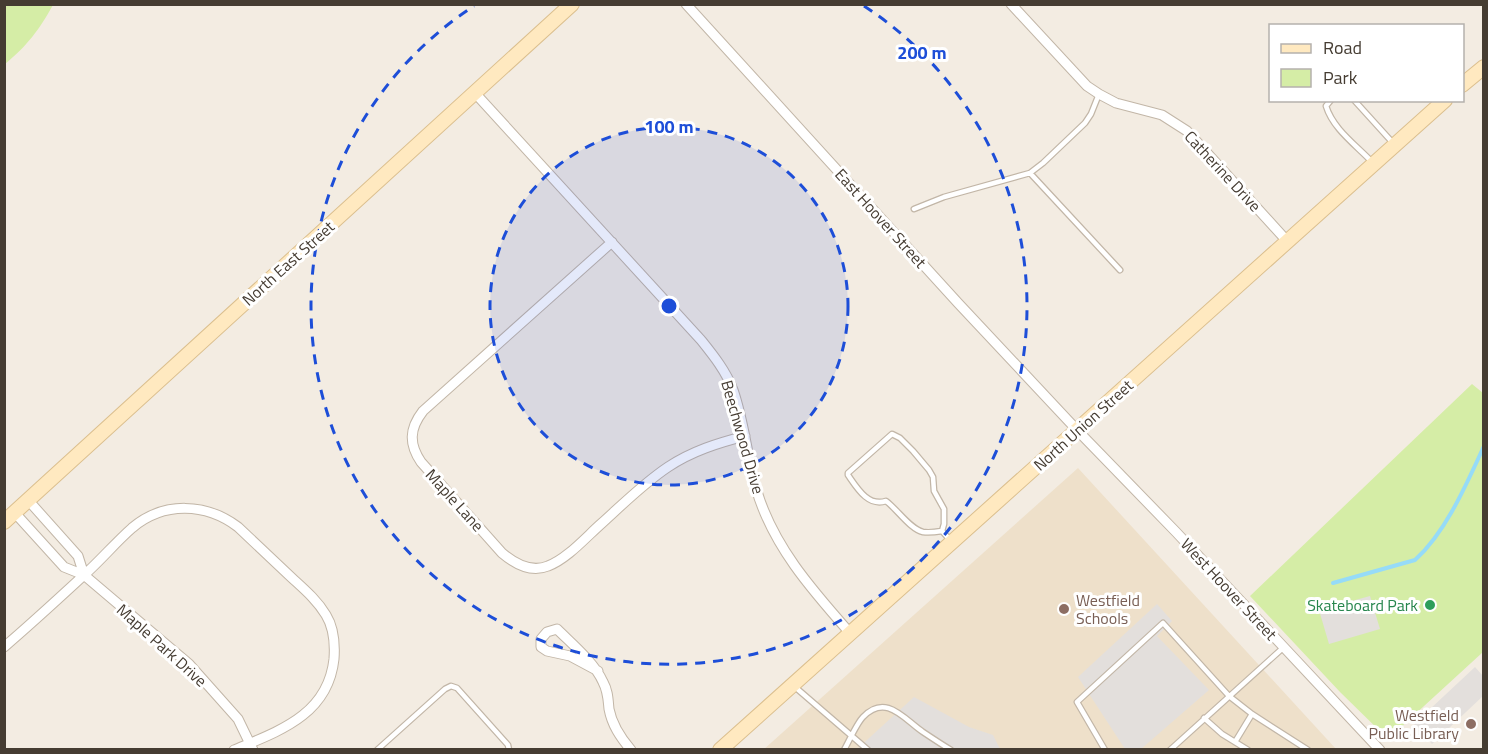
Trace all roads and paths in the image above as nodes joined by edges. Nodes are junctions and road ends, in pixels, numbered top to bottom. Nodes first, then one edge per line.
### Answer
1 (572, 4) edge
2 (686, 4) edge
3 (1011, 4) edge
4 (1484, 67) edge
5 (1464, 83) edge
6 (475, 93) junction
7 (1099, 94) junction
8 (1329, 102) edge
9 (1356, 102) edge
10 (1443, 102) edge
11 (1395, 146) junction
12 (1374, 164) junction
13 (1030, 173) junction
14 (914, 209) dead end
15 (1287, 241) junction
16 (612, 242) junction
17 (1120, 270) dead end
18 (1077, 430) junction
19 (745, 436) junction
20 (28, 500) junction
21 (10, 517) edge
22 (942, 531) junction
23 (952, 542) junction
24 (84, 575) junction
25 (850, 633) junction
26 (4, 647) edge
27 (1284, 647) junction
28 (598, 671) junction
29 (793, 685) junction
30 (1229, 696) junction
31 (1252, 714) junction
32 (1204, 718) junction
33 (852, 736) junction
34 (1235, 742) junction
35 (252, 746) edge
36 (234, 750) edge
37 (377, 750) edge
38 (509, 750) edge
39 (631, 750) edge
40 (720, 750) edge
41 (844, 750) edge
42 (868, 750) edge
43 (951, 750) edge
44 (1105, 750) edge
45 (1170, 750) edge
46 (1248, 750) edge
47 (1308, 750) edge
48 (1380, 750) edge

1 - 6 street, North East Street
2 - 18 street, East Hoover Street
3 - 7 street, Catherine Drive
4 - 5 street
6 - 16 street, Beechwood Drive
6 - 20 street, North East Street
7 - 13 lane
7 - 15 street, Catherine Drive
8 - 12 lane
9 - 11 lane
10 - 11 street, North Union Street
11 - 12 street, North Union Street
12 - 15 street, North Union Street
13 - 14 lane
13 - 17 lane
15 - 18 street, North Union Street
16 - 19 street, Beechwood Drive
16 - 19 street, Maple Lane
18 - 23 street, North Union Street
18 - 27 street, West Hoover Street
19 - 25 street, Beechwood Drive
20 - 21 street, North East Street
20 - 24 street, Maple Park Drive
21 - 24 street, Maple Park Drive
22 - 22 lane
22 - 23 lane
23 - 25 street, North Union Street
24 - 26 street
24 - 35 street, Maple Park Drive
24 - 35 street
25 - 29 street, North Union Street
27 - 30 lane
27 - 48 street, West Hoover Street
28 - 28 street
28 - 39 street
29 - 33 lane
29 - 40 street, North Union Street
30 - 31 lane
30 - 32 lane
30 - 44 lane
31 - 34 lane
31 - 47 lane
32 - 34 lane
32 - 45 lane
33 - 41 lane
33 - 42 lane
33 - 43 lane
34 - 46 lane
35 - 36 street
37 - 38 lane

